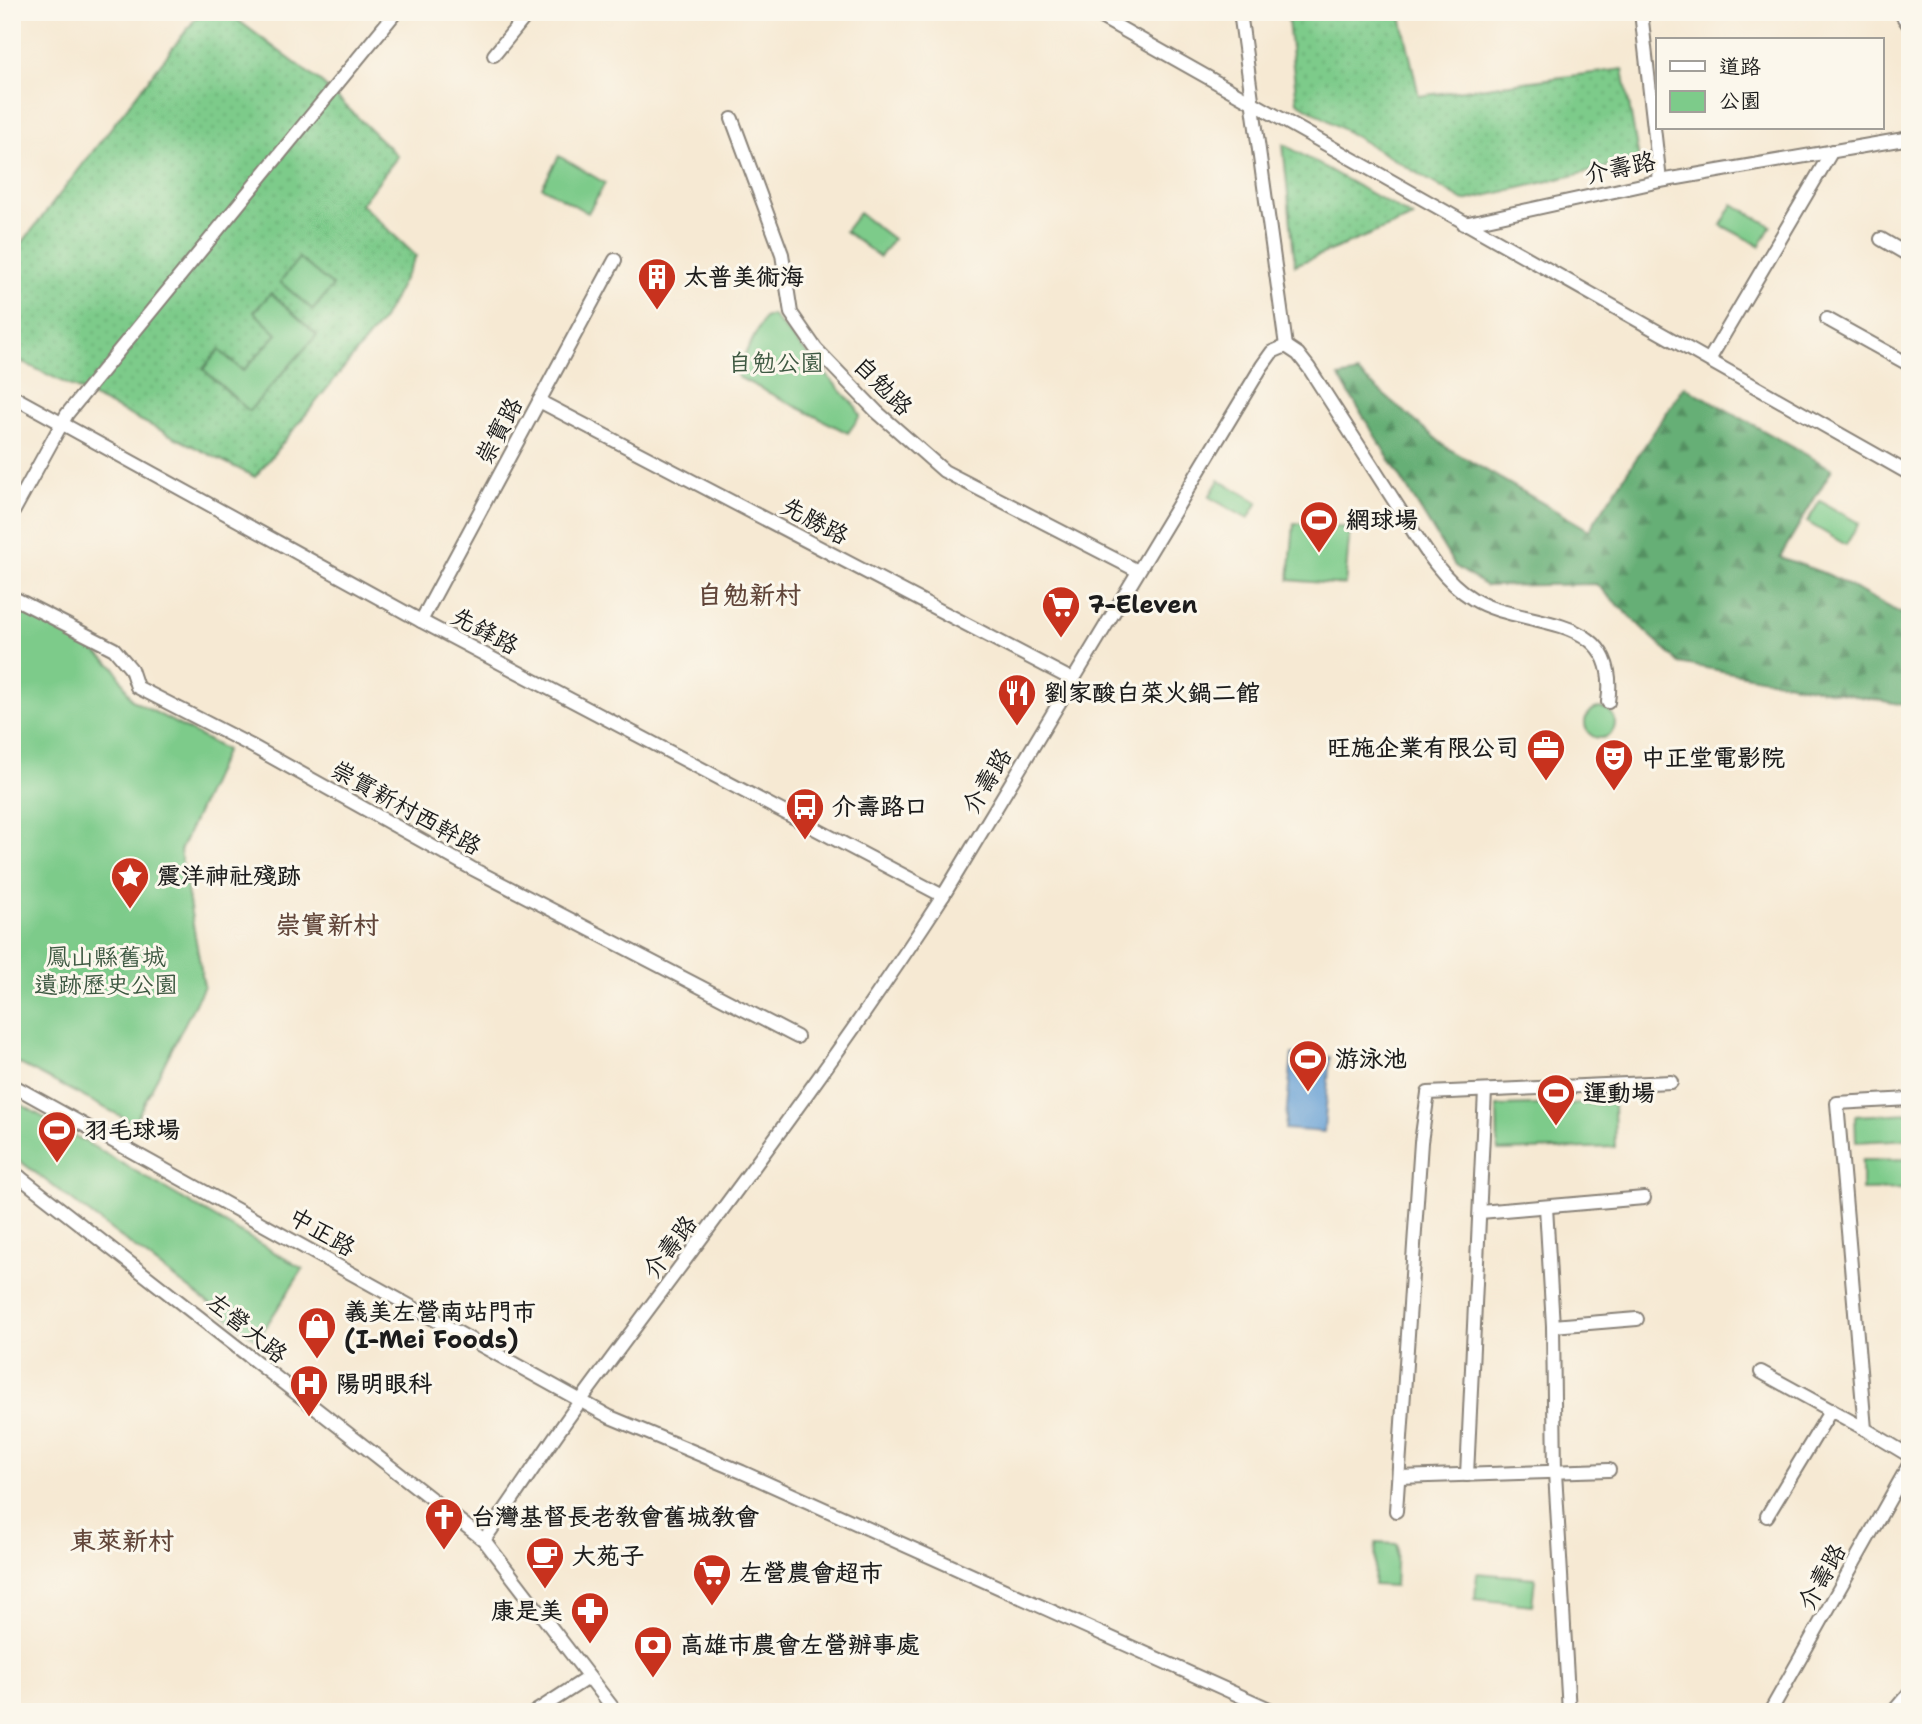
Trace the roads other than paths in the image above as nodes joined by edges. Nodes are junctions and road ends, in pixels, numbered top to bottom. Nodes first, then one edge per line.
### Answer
1 (397, 12) edge
2 (528, 12) edge
3 (1091, 12) edge
4 (1240, 12) edge
5 (1641, 12) edge
6 (1900, 12) edge
7 (1910, 27) edge
8 (494, 55) dead end
9 (1251, 104) junction
10 (732, 119) dead end
11 (1910, 138) edge
12 (1832, 150) junction
13 (1660, 181) junction
14 (1464, 224) junction
15 (1881, 239) dead end
16 (1910, 257) edge
17 (615, 260) dead end
18 (1827, 319) dead end
19 (1286, 346) junction
20 (1709, 360) junction
21 (1910, 365) edge
22 (12, 396) edge
23 (539, 401) junction
24 (64, 418) junction
25 (1910, 474) edge
26 (12, 514) edge
27 (1138, 571) junction
28 (12, 597) edge
29 (421, 621) junction
30 (1071, 679) junction
31 (1608, 702) dead end
32 (943, 896) junction
33 (797, 1037) dead end
34 (1671, 1082) dead end
35 (12, 1085) edge
36 (1485, 1091) junction
37 (1910, 1098) edge
38 (16, 1174) edge
39 (12, 1190) edge
40 (1644, 1198) dead end
41 (1546, 1207) junction
42 (1480, 1212) junction
43 (1637, 1319) dead end
44 (1553, 1326) junction
45 (1761, 1372) dead end
46 (580, 1402) junction
47 (1831, 1410) junction
48 (1866, 1429) junction
49 (1910, 1456) edge
50 (1910, 1463) edge
51 (1609, 1470) dead end
52 (1555, 1472) junction
53 (1466, 1475) junction
54 (1399, 1477) junction
55 (1396, 1511) dead end
56 (1767, 1516) dead end
57 (484, 1540) junction
58 (589, 1677) junction
59 (1910, 1692) edge
60 (535, 1712) edge
61 (616, 1712) edge
62 (1276, 1712) edge
63 (1569, 1712) edge
64 (1770, 1712) edge
65 (1893, 1712) edge

1 - 24 street
2 - 8 street
3 - 9 street
4 - 9 street
5 - 13 street
6 - 7 street
9 - 14 street
9 - 19 street
10 - 27 street, 自勉路
11 - 12 street, 介壽路
12 - 13 street, 介壽路
12 - 20 street
13 - 14 street, 介壽路
14 - 20 street
15 - 16 street
17 - 23 street, 崇實路
18 - 21 street
19 - 27 street, 介壽路
19 - 31 street
20 - 25 street
22 - 24 street, 先鋒路
23 - 29 street, 崇實路
23 - 30 street, 先勝路
24 - 26 street
24 - 29 street, 先鋒路
27 - 30 street, 介壽路
28 - 33 street, 崇實新村西幹路
29 - 32 street, 先鋒路
30 - 32 street, 介壽路
32 - 46 street, 介壽路
34 - 36 street
35 - 46 street, 中正路
36 - 42 street
36 - 54 street
37 - 48 street
38 - 39 street
38 - 57 street, 左營大路
40 - 41 street
41 - 42 street
41 - 44 street
42 - 53 street
43 - 44 street
44 - 52 street
45 - 47 street
46 - 57 street, 介壽路
46 - 62 street, 中正路
47 - 48 street
47 - 56 street
48 - 49 street
50 - 64 street, 介壽路
51 - 52 street
52 - 53 street
52 - 63 street
53 - 54 street
54 - 55 street
57 - 58 street, 左營大路
58 - 60 street
58 - 61 street, 左營大路
59 - 65 street

